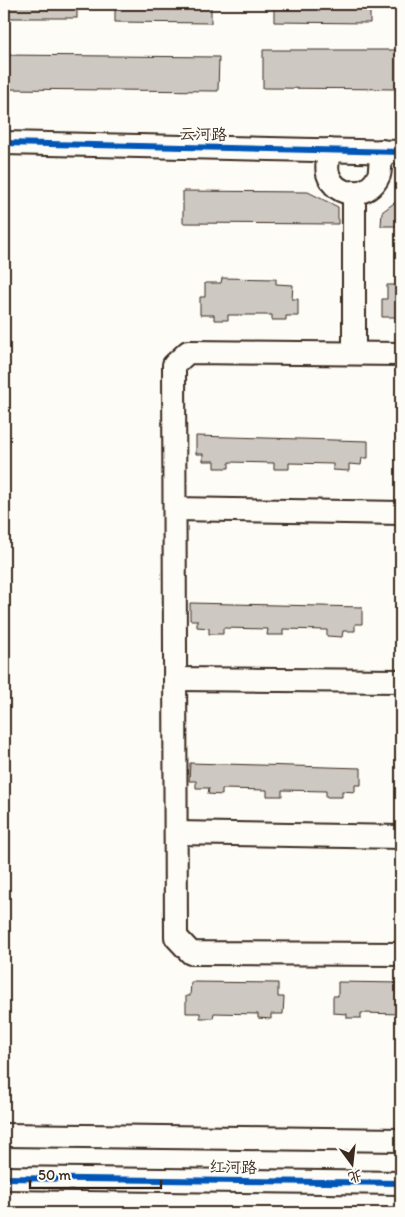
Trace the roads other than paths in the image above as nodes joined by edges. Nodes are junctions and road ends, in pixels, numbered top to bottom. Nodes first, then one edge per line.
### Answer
1 (4, 143) edge
2 (328, 150) junction
3 (391, 152) edge
4 (354, 192) junction
5 (354, 353) junction
6 (401, 354) edge
7 (175, 510) junction
8 (401, 513) edge
9 (175, 679) junction
10 (401, 682) edge
11 (176, 833) junction
12 (401, 837) edge
13 (401, 954) edge
14 (4, 1135) edge
15 (401, 1140) edge
16 (4, 1178) edge
17 (401, 1182) edge

1 - 2 street, 云河路
2 - 3 street, 云河路
2 - 4 street
3 - 4 street
4 - 5 street
5 - 6 street
5 - 7 street
7 - 8 street
7 - 9 street
9 - 10 street
9 - 11 street
11 - 12 street
11 - 13 street
14 - 15 street, 红河路
16 - 17 street, 红河路

